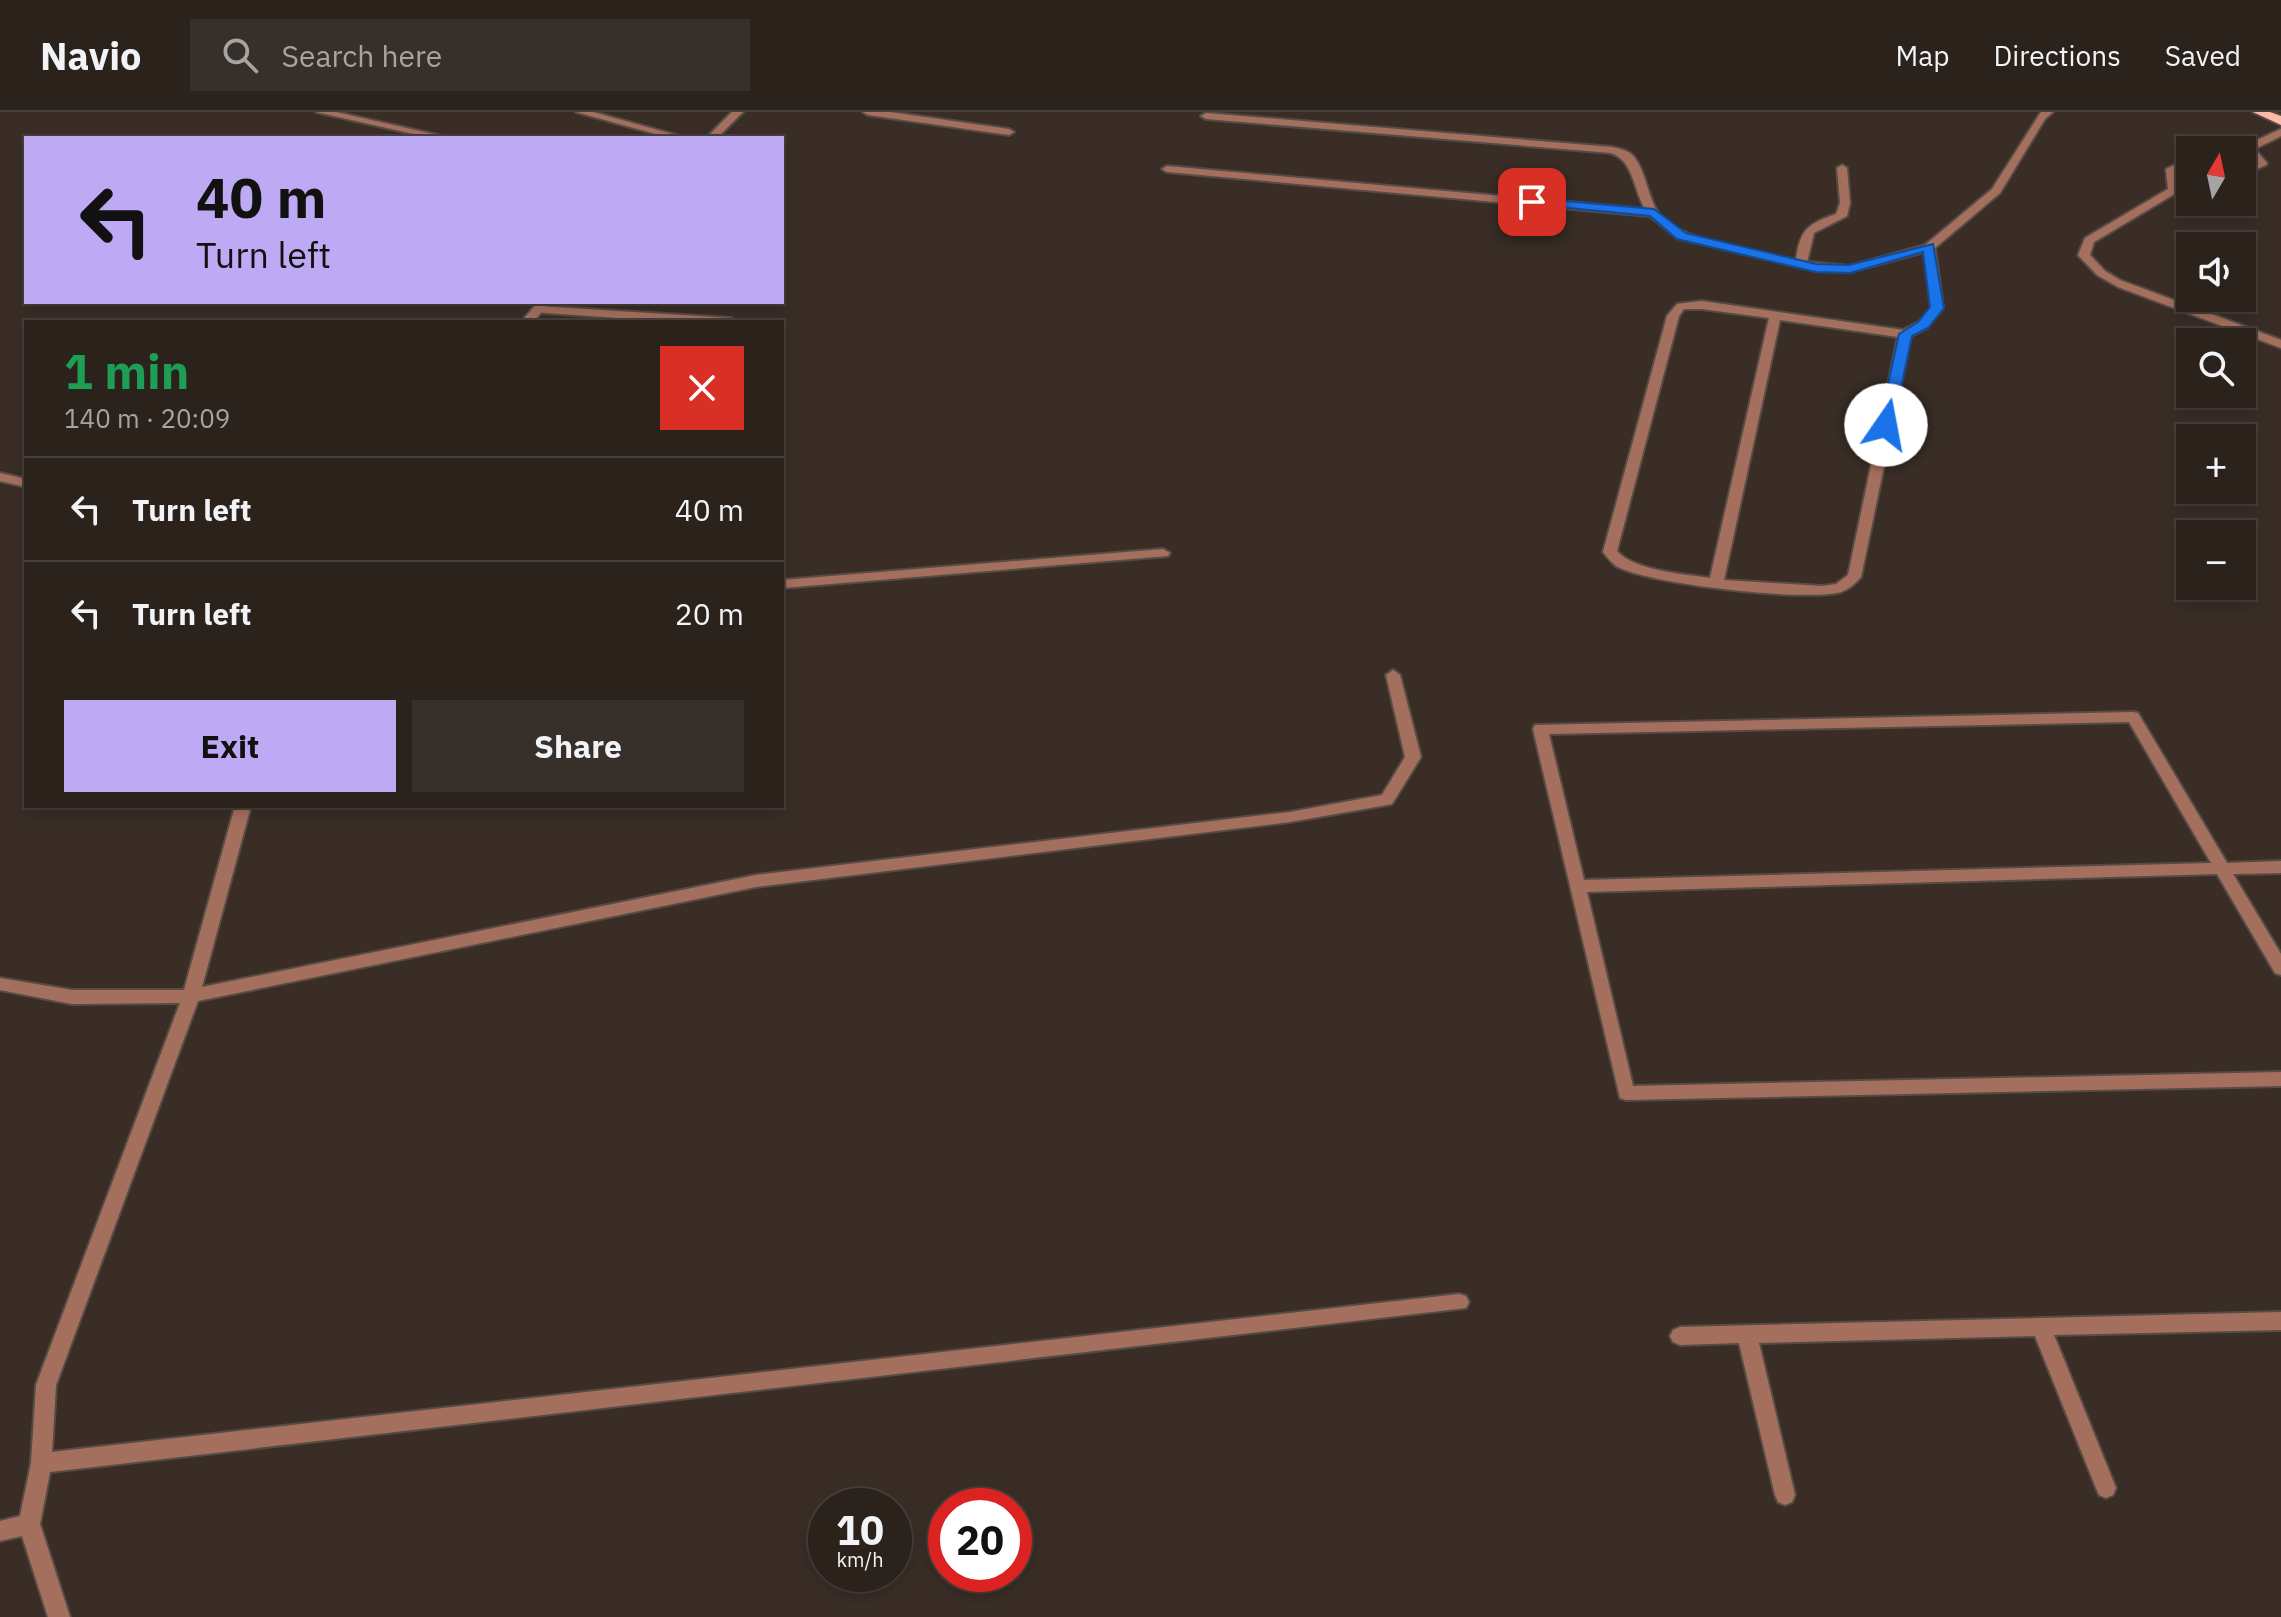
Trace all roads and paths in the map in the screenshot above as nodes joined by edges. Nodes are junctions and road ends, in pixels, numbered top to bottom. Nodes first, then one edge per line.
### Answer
1 (321, 112) edge
2 (581, 112) edge
3 (738, 112) edge
4 (868, 112) edge
5 (2048, 112) edge
6 (2259, 112) edge
7 (1206, 116) dead end
8 (2281, 121) edge
9 (1009, 132) dead end
10 (2281, 132) edge
11 (436, 136) edge
12 (674, 136) edge
13 (713, 136) edge
14 (2256, 144) edge
15 (1842, 168) dead end
16 (2176, 168) edge
17 (1167, 169) dead end
18 (2174, 190) joint
19 (1654, 213) junction
20 (1929, 247) junction
21 (1801, 264) junction
22 (540, 306) edge
23 (1775, 316) junction
24 (707, 320) edge
25 (1905, 334) junction
26 (2281, 344) edge
27 (0, 477) edge
28 (24, 483) edge
29 (1163, 553) dead end
30 (784, 584) edge
31 (1716, 584) junction
32 (1393, 675) dead end
33 (242, 808) edge
34 (2281, 867) edge
35 (2224, 868) junction
36 (1577, 886) junction
37 (2281, 969) edge
38 (0, 984) edge
39 (191, 996) junction
40 (2281, 1079) edge
41 (1459, 1302) dead end
42 (2281, 1321) edge
43 (2041, 1327) junction
44 (1747, 1335) junction
45 (1680, 1336) dead end
46 (41, 1463) junction
47 (2106, 1488) dead end
48 (1785, 1495) dead end
49 (29, 1524) junction
50 (0, 1531) edge
51 (59, 1617) edge

1 - 11 street
2 - 12 street
3 - 13 street
4 - 9 street
5 - 20 street
6 - 8 main road
7 - 19 street
10 - 14 street
15 - 21 street
16 - 18 street
17 - 19 street
18 - 26 street
19 - 21 street
20 - 21 street
20 - 25 street
22 - 24 street
23 - 25 street
23 - 31 street
23 - 31 street
25 - 31 street
27 - 28 street
29 - 30 street
32 - 39 street
33 - 39 street
34 - 35 street
35 - 36 street
35 - 36 street
35 - 37 street
36 - 40 street
38 - 39 street
39 - 46 street
41 - 46 street
42 - 43 street
43 - 44 street
43 - 47 street
44 - 45 street
44 - 48 street
46 - 49 street
49 - 50 street
49 - 51 street

